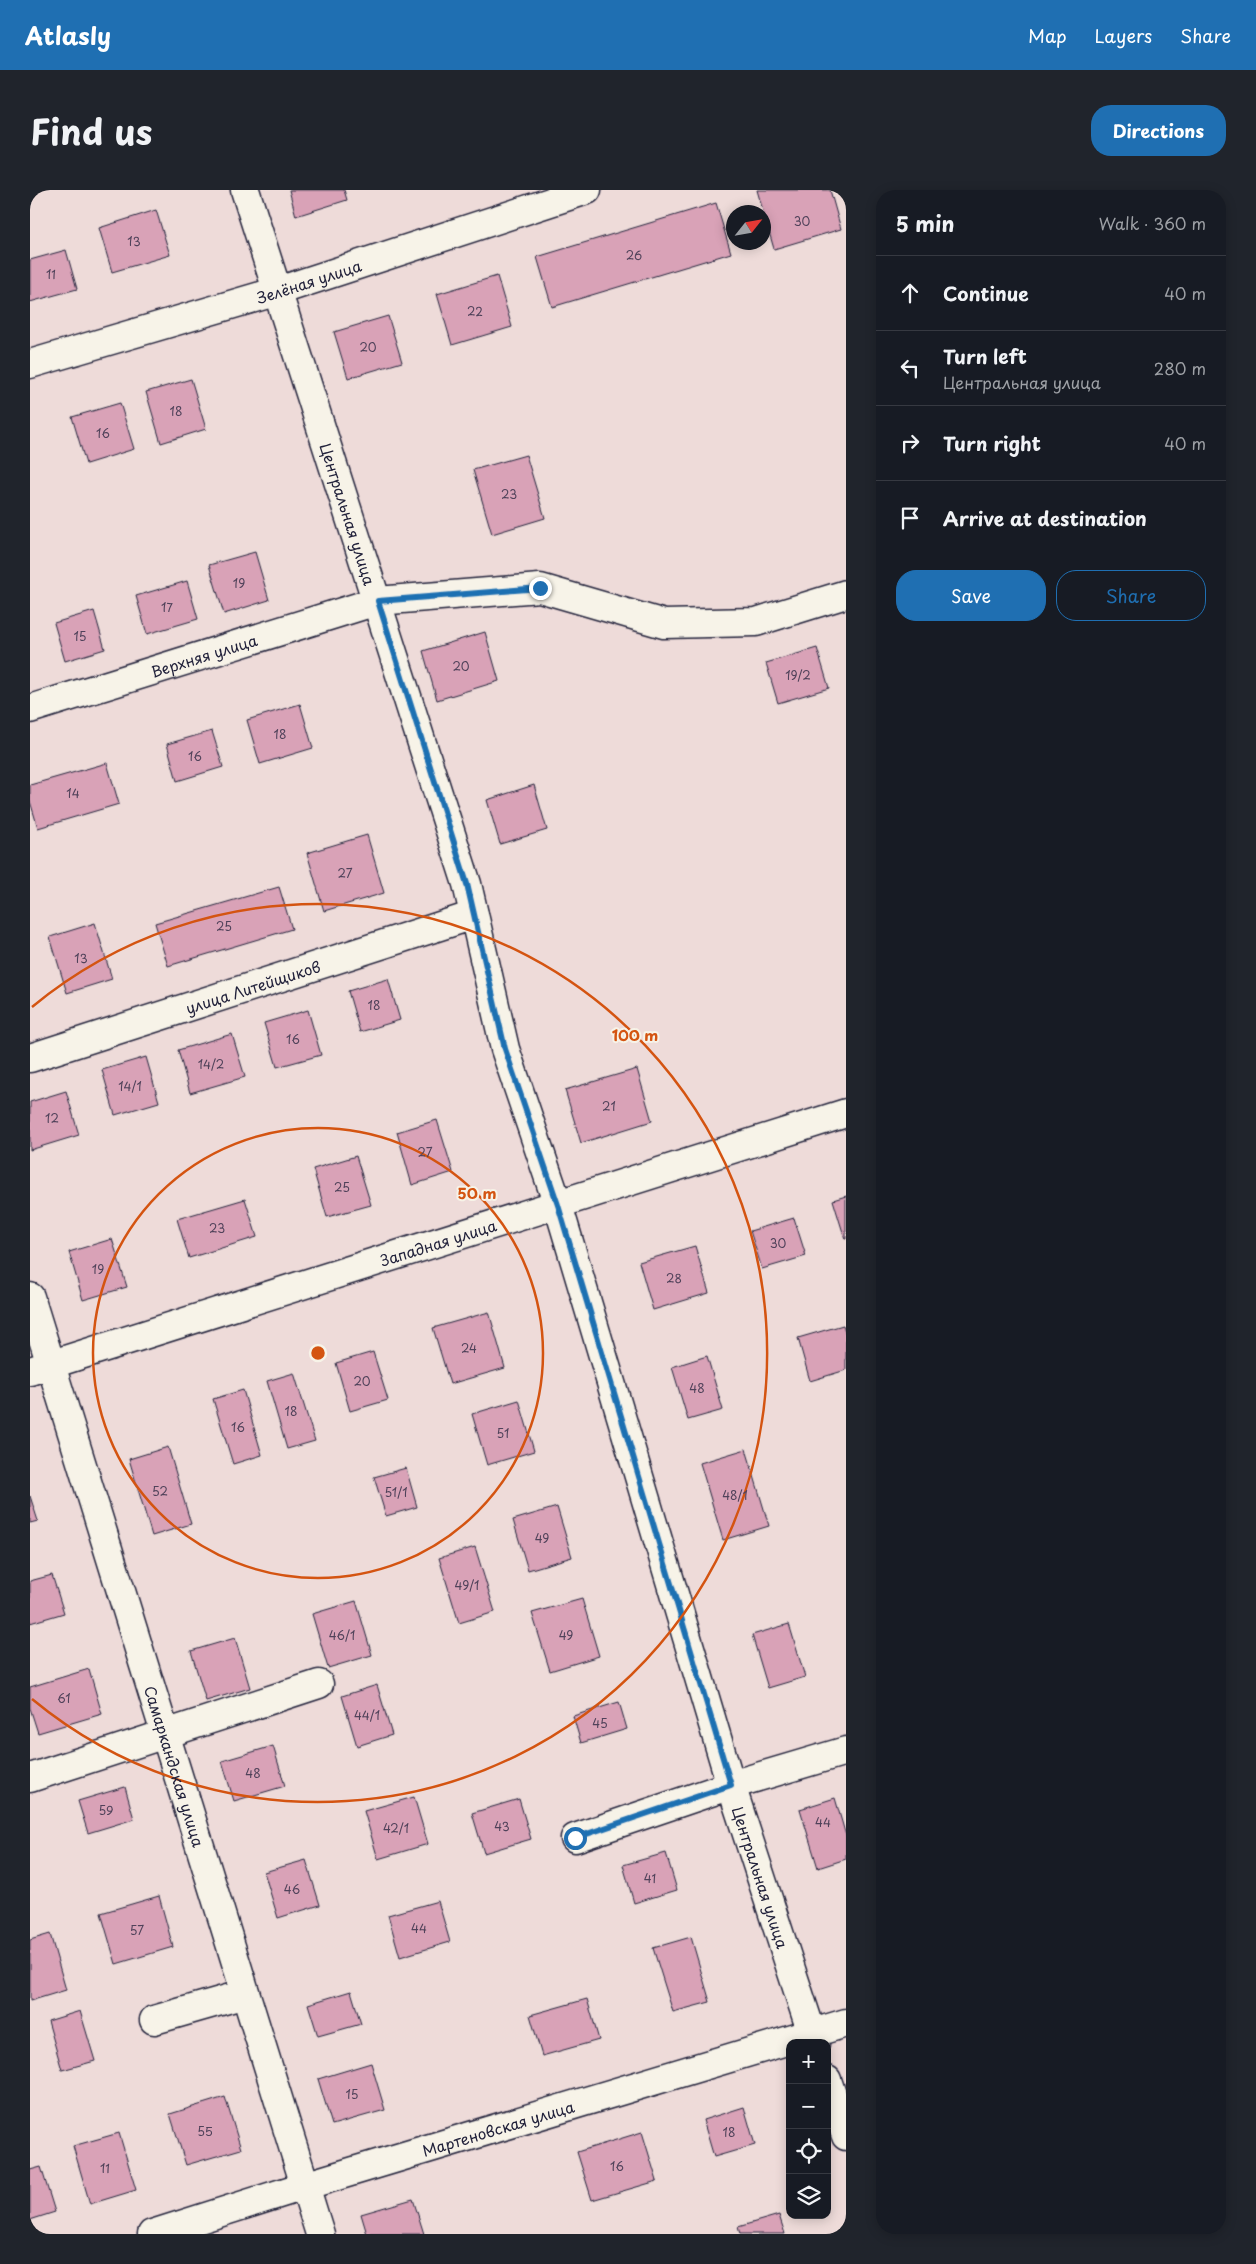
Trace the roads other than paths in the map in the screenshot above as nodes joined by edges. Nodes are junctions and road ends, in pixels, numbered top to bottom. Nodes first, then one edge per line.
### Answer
1 (245, 190) edge
2 (587, 190) edge
3 (278, 292) junction
4 (30, 364) edge
5 (846, 594) edge
6 (378, 601) junction
7 (30, 709) edge
8 (474, 915) junction
9 (30, 1058) edge
10 (846, 1114) edge
11 (558, 1205) junction
12 (30, 1297) edge
13 (40, 1367) edge
14 (320, 1684) dead end
15 (165, 1735) junction
16 (846, 1751) edge
17 (30, 1778) edge
18 (731, 1785) junction
19 (575, 1838) dead end
20 (245, 1994) junction
21 (154, 2020) dead end
22 (846, 2023) edge
23 (813, 2038) edge
24 (828, 2084) edge
25 (846, 2136) edge
26 (304, 2186) junction
27 (152, 2234) edge
28 (320, 2234) edge

1 - 3 street, Центральная улица
2 - 3 street, Зелёная улица
3 - 4 street, Зелёная улица
3 - 6 street, Центральная улица
5 - 6 street, Верхняя улица
6 - 7 street, Верхняя улица
6 - 8 street, Центральная улица
8 - 9 street, улица Литейщиков
8 - 11 street, Центральная улица
10 - 11 street, Западная улица
11 - 13 street, Западная улица
11 - 18 street, Центральная улица
12 - 13 street, Самаркандская улица
13 - 15 street, Самаркандская улица
14 - 15 street
15 - 17 street
15 - 20 street, Самаркандская улица
16 - 18 street
18 - 19 street
18 - 23 street, Центральная улица
20 - 21 street
20 - 26 street, Самаркандская улица
22 - 23 street, Мартеновская улица
23 - 26 street, Мартеновская улица
24 - 25 street
26 - 27 street, Мартеновская улица
26 - 28 street, Самаркандская улица

